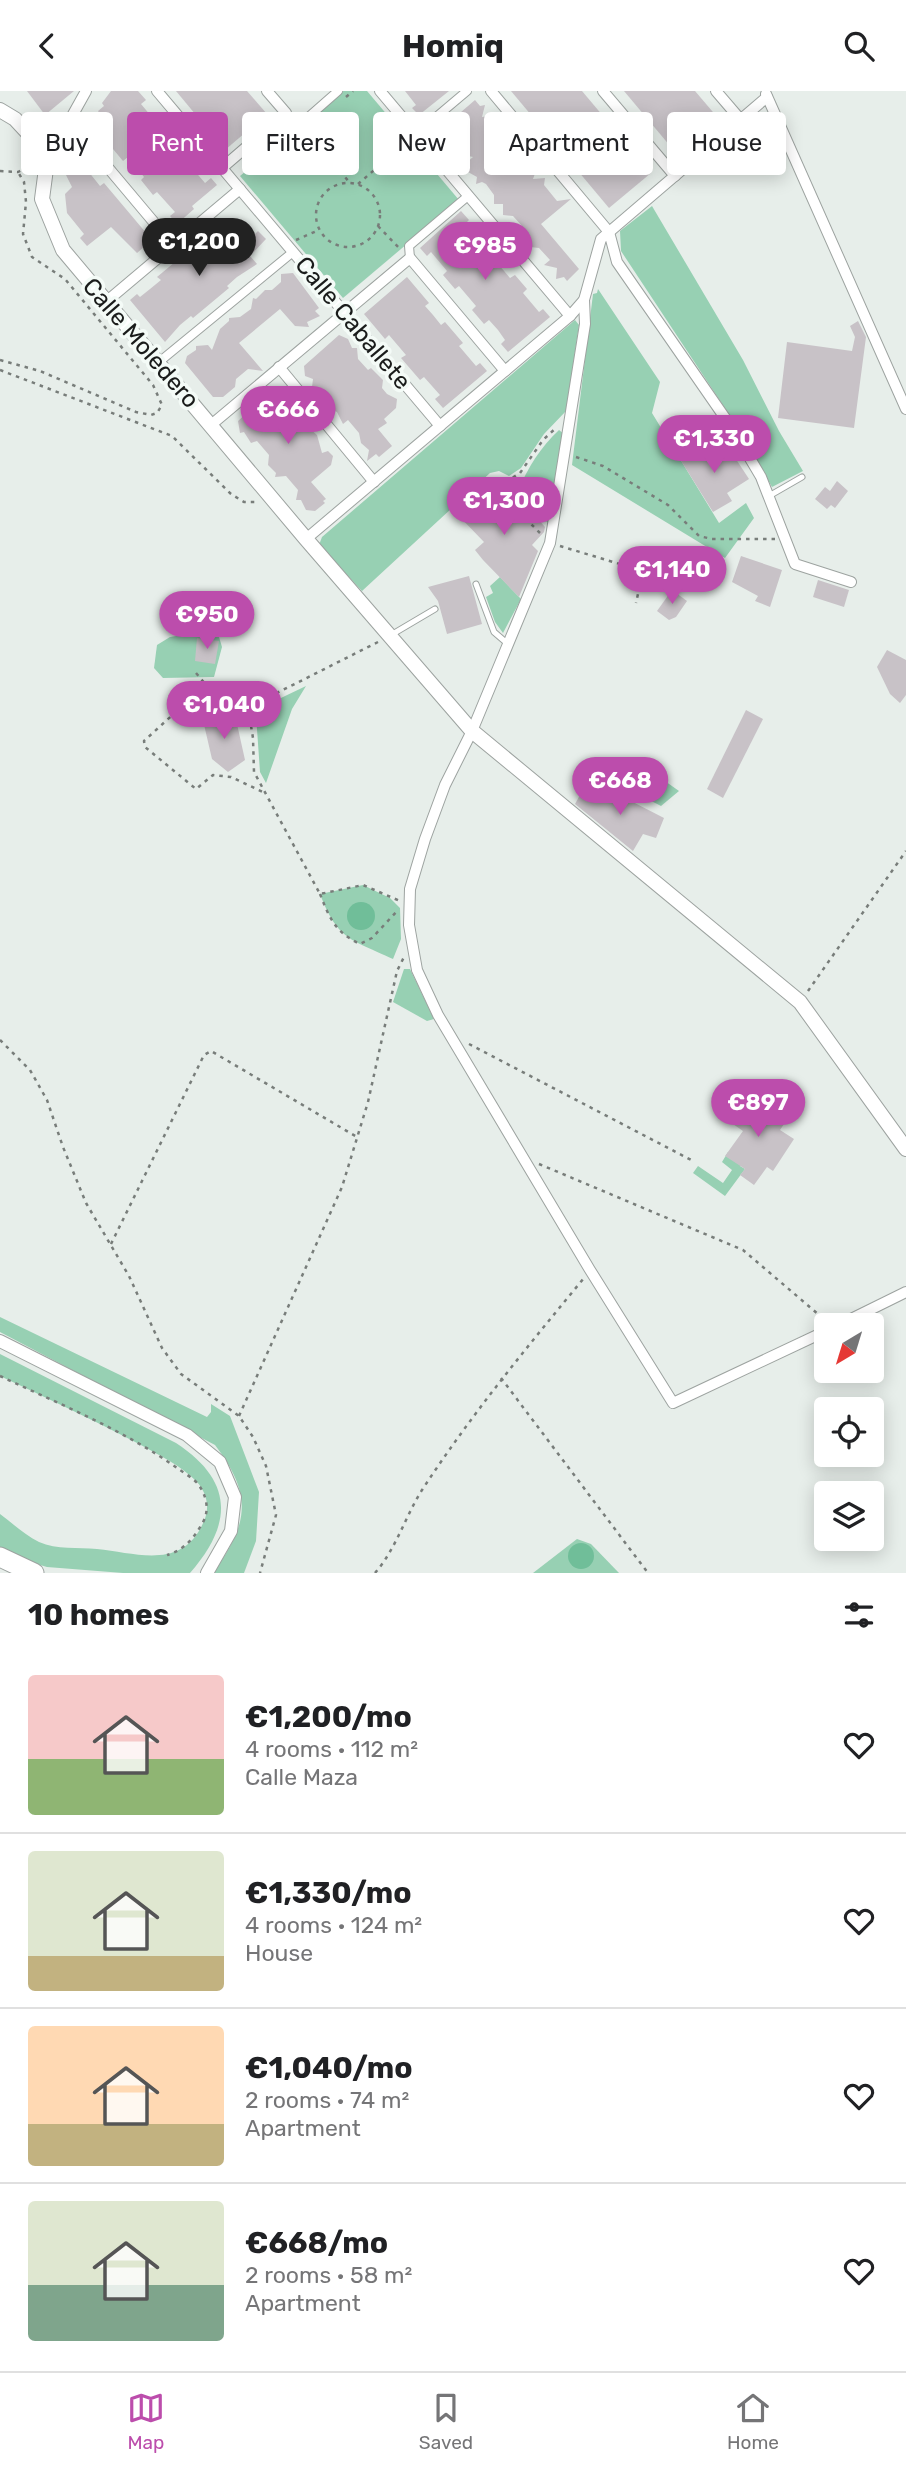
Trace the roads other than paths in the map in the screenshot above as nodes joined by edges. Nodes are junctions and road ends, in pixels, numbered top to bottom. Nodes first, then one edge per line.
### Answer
1 (86, 91) edge
2 (157, 91) edge
3 (267, 91) edge
4 (338, 91) edge
5 (380, 91) edge
6 (467, 91) edge
7 (491, 91) edge
8 (603, 91) edge
9 (716, 91) edge
10 (766, 94) edge
11 (0, 110) edge
12 (73, 112) edge
13 (175, 112) edge
14 (285, 112) edge
15 (314, 112) edge
16 (395, 112) edge
17 (442, 112) edge
18 (733, 112) edge
19 (748, 112) edge
20 (21, 126) edge
21 (242, 151) edge
22 (228, 163) edge
23 (113, 174) edge
24 (45, 175) edge
25 (228, 175) edge
26 (448, 175) edge
27 (675, 176) joint
28 (240, 189) junction
29 (468, 196) junction
30 (609, 232) junction
31 (173, 245) junction
32 (293, 247) junction
33 (406, 255) junction
34 (584, 300) junction
35 (107, 301) junction
36 (344, 312) junction
37 (570, 316) junction
38 (159, 362) junction
39 (279, 367) junction
40 (505, 371) junction
41 (906, 409) edge
42 (211, 425) junction
43 (440, 426) junction
44 (802, 477) dead end
45 (374, 482) junction
46 (769, 496) junction
47 (306, 539) junction
48 (852, 582) dead end
49 (476, 584) dead end
50 (435, 609) dead end
51 (391, 635) junction
52 (508, 644) junction
53 (472, 731) junction
54 (906, 1149) edge
55 (906, 1292) edge
56 (863, 1313) edge
57 (814, 1337) edge
58 (0, 1341) edge
59 (226, 1540) junction
60 (0, 1557) edge
61 (34, 1573) edge
62 (197, 1573) edge
63 (207, 1573) edge

1 - 12 street
2 - 13 street, Calle Caballete
3 - 14 street
4 - 15 street
5 - 16 street
6 - 17 street
7 - 30 street
8 - 27 street
9 - 18 street
10 - 19 street
10 - 41 street
11 - 20 main road
21 - 22 street
23 - 31 street
24 - 35 main road, Calle Moledero
25 - 28 street, Calle Caballete
26 - 29 street
27 - 30 street
28 - 31 street
28 - 32 street, Calle Caballete
29 - 33 street
29 - 37 street
30 - 34 street
30 - 46 street
31 - 35 street
32 - 36 street, Calle Caballete
32 - 38 street
33 - 36 street
33 - 40 street
34 - 37 street
34 - 52 street
35 - 38 main road, Calle Moledero
36 - 39 street
36 - 43 street, Calle Caballete
37 - 40 street
38 - 42 main road, Calle Moledero
39 - 42 street
39 - 45 street
40 - 43 street
42 - 47 main road, Calle Moledero
43 - 45 street
44 - 46 lane
45 - 47 street
46 - 48 street
47 - 51 main road, Calle Moledero
49 - 52 lane
50 - 51 lane
51 - 53 main road, Calle Moledero
52 - 53 street
53 - 54 main road, Calle Moledero
53 - 57 street
55 - 56 street
58 - 59 street
59 - 62 street
59 - 63 street
60 - 61 highway

